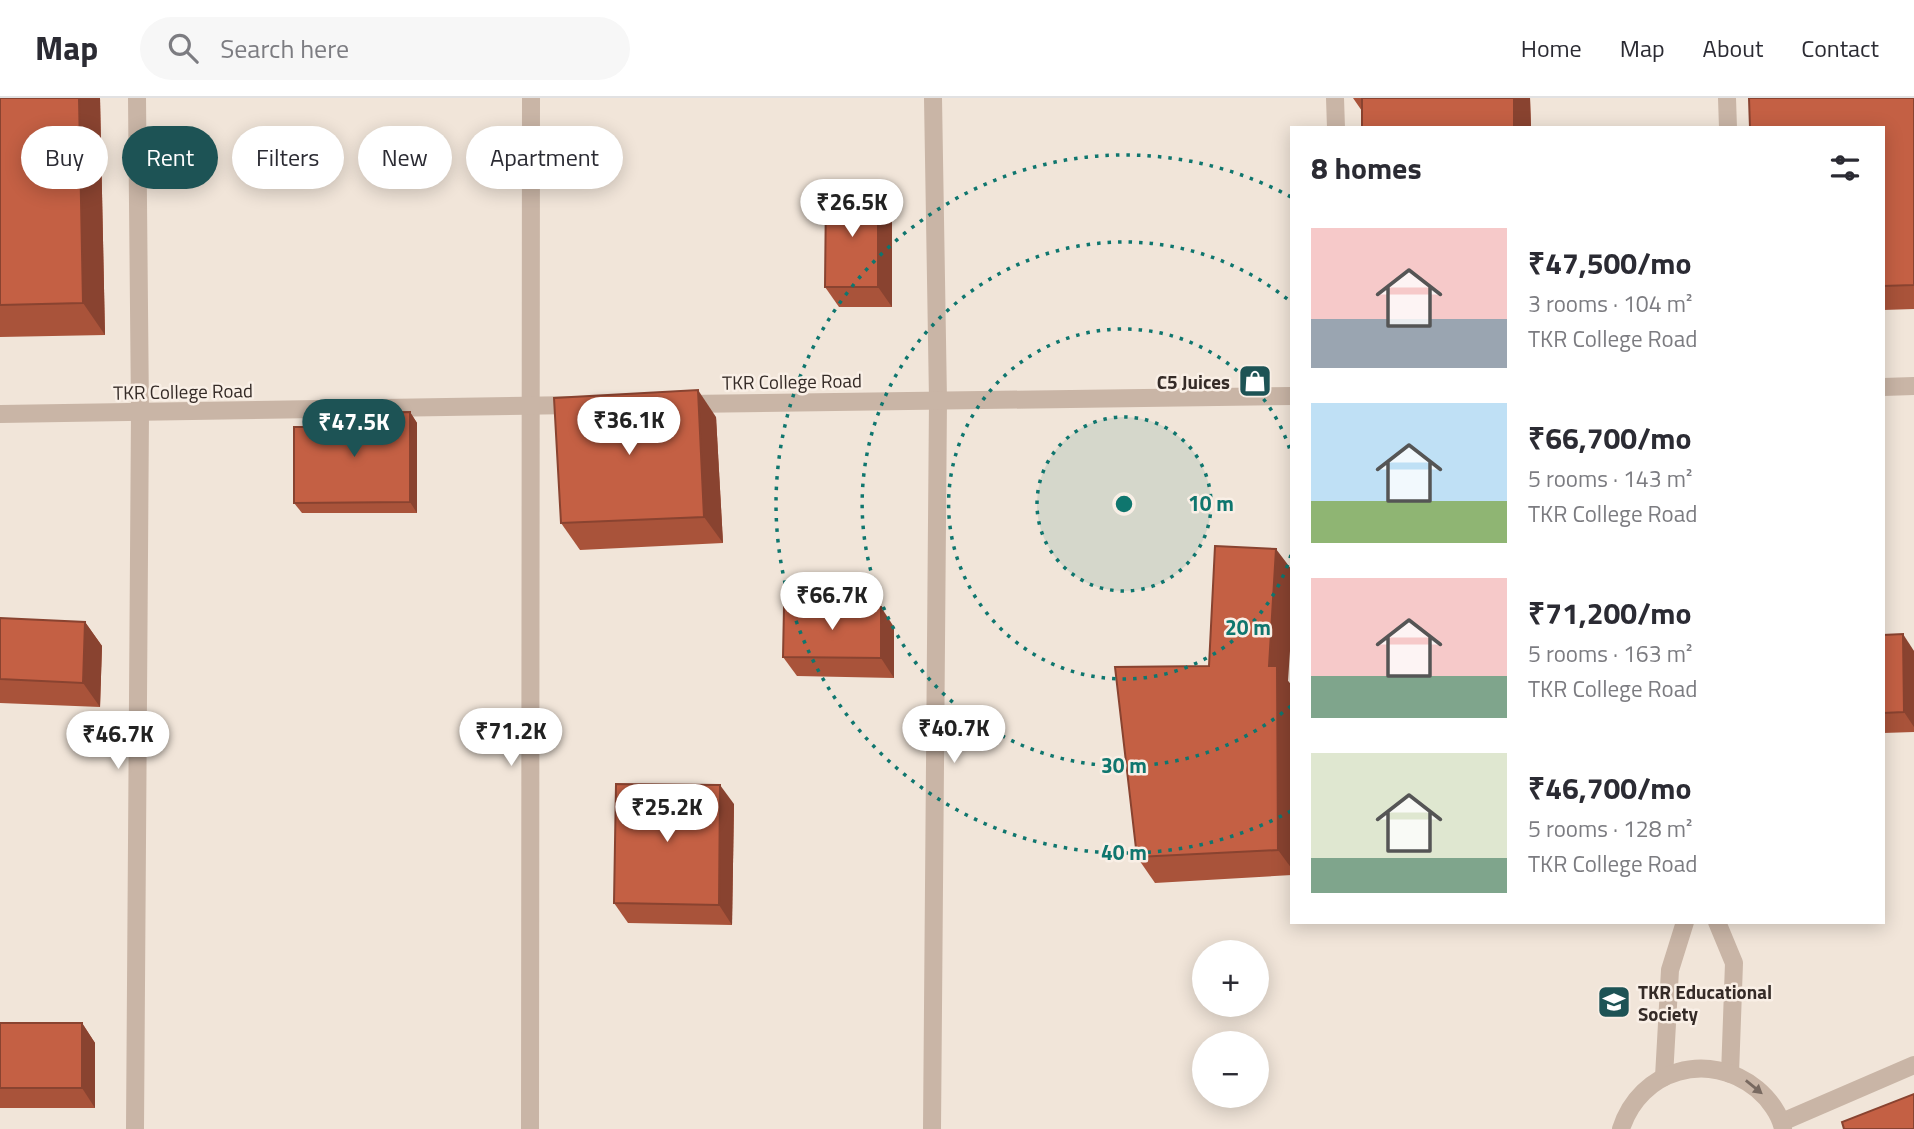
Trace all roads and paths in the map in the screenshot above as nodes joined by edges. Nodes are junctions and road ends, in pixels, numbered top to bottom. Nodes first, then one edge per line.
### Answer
1 (137, 98) edge
2 (531, 98) edge
3 (933, 98) edge
4 (1335, 98) edge
5 (1727, 98) edge
6 (1336, 126) edge
7 (1728, 126) edge
8 (1914, 386) edge
9 (1885, 387) edge
10 (1290, 396) edge
11 (938, 400) junction
12 (666, 404) edge
13 (598, 405) edge
14 (530, 406) junction
15 (140, 412) junction
16 (0, 414) edge
17 (1684, 924) edge
18 (1718, 924) edge
19 (1914, 1065) edge
20 (1730, 1074) junction
21 (1664, 1077) junction
22 (1782, 1126) edge
23 (135, 1129) edge
24 (530, 1129) edge
25 (932, 1129) edge
26 (1621, 1129) edge

1 - 15 street
2 - 14 street
3 - 11 street
4 - 6 street
5 - 7 street
8 - 9 street
10 - 11 street, TKR College Road
11 - 12 street, TKR College Road
11 - 25 street
13 - 14 street, TKR College Road
14 - 15 street, TKR College Road
14 - 24 street
15 - 16 street, TKR College Road
15 - 23 street
17 - 21 street
18 - 20 street
19 - 22 street
20 - 21 street
20 -> 22 street
21 - 26 street

